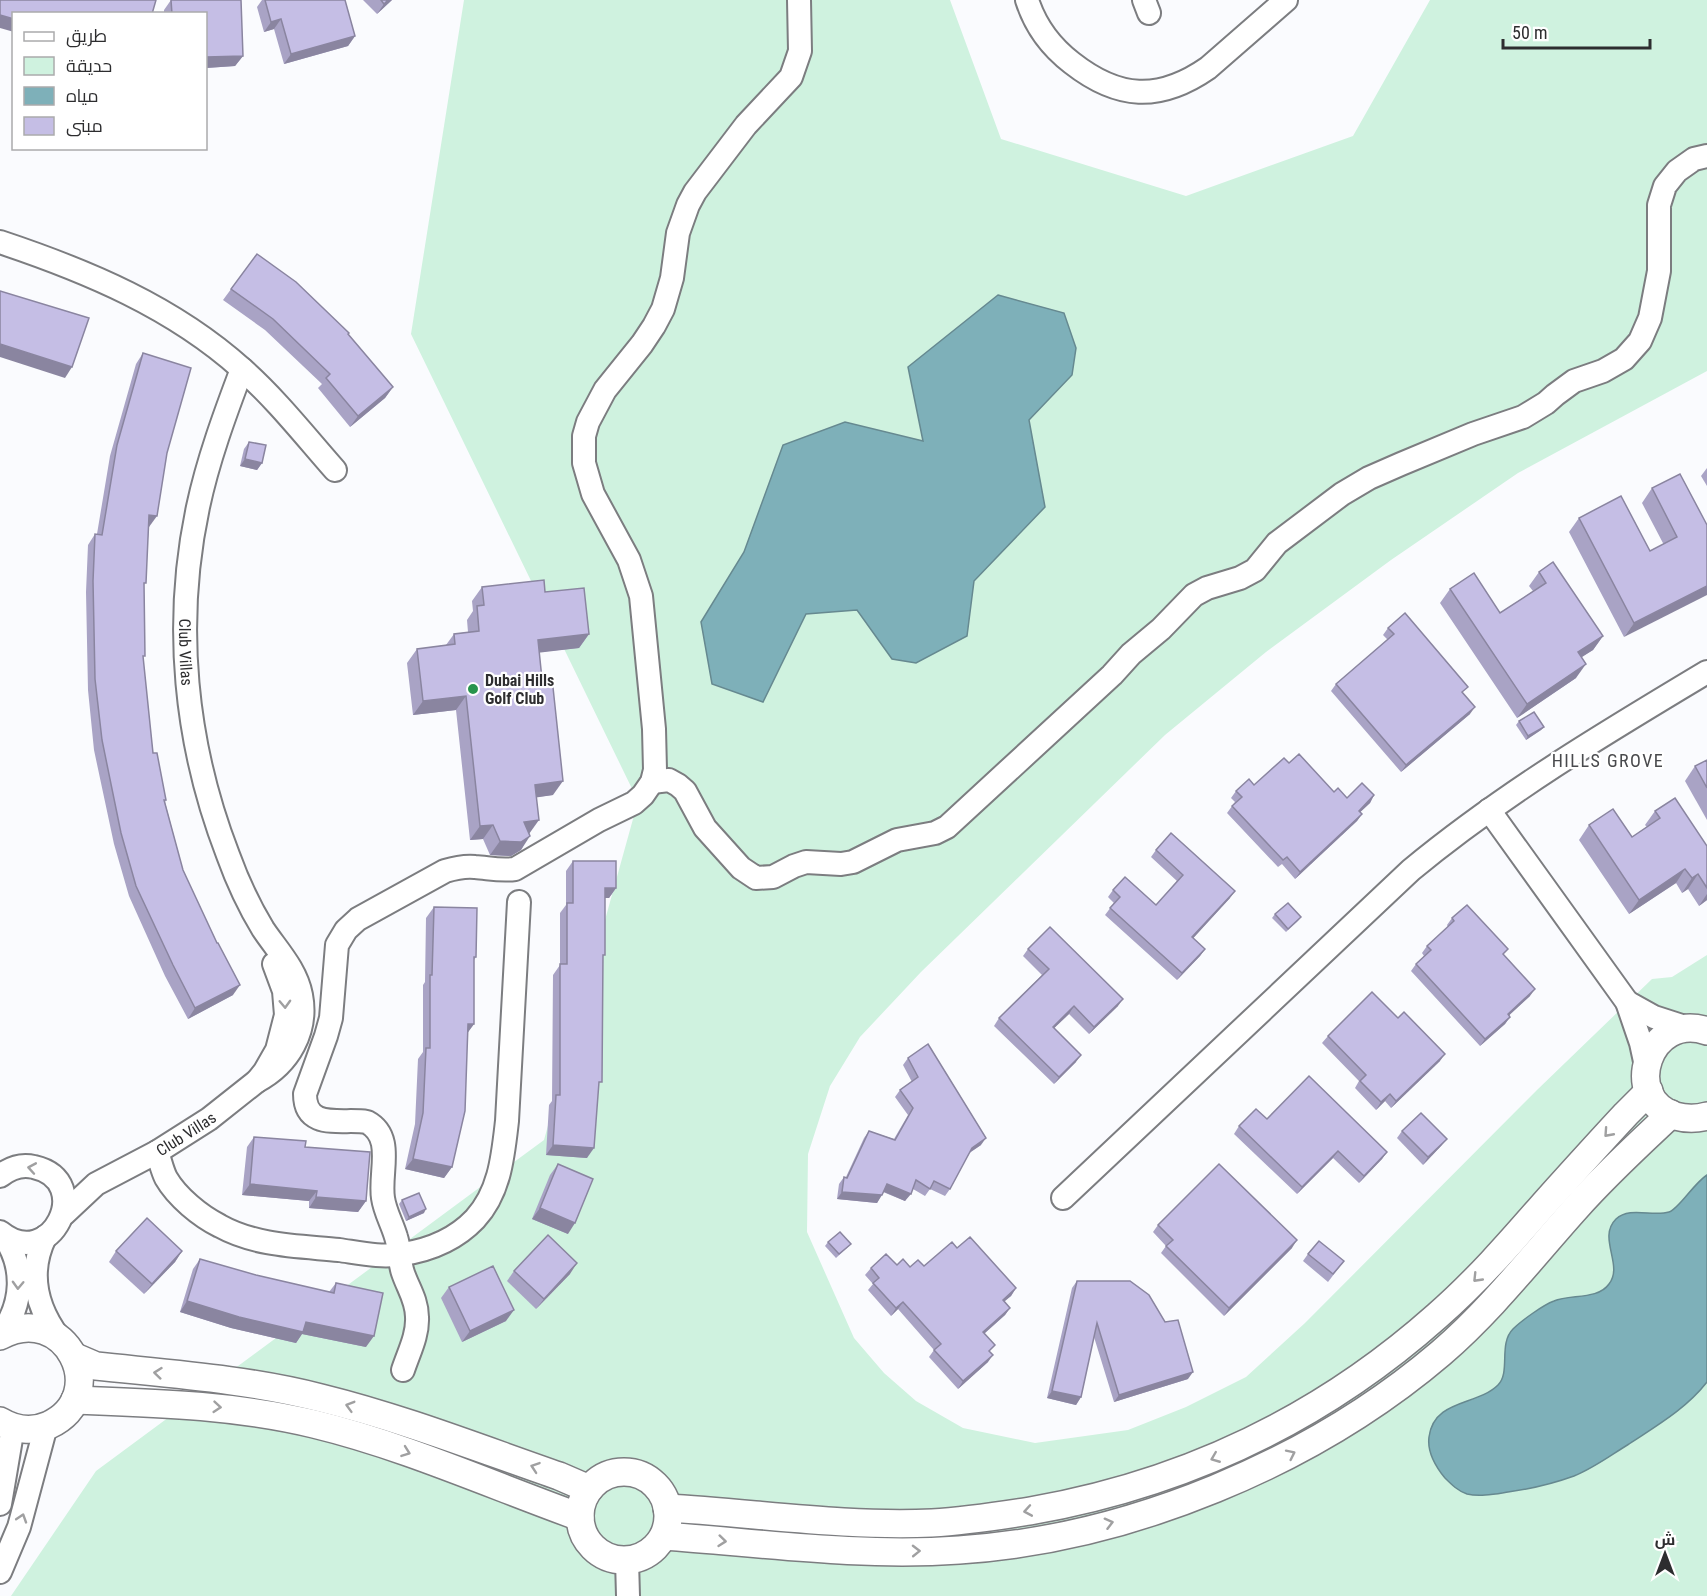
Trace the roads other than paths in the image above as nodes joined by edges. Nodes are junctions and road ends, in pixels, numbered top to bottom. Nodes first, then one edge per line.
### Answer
1 (799, 0) edge
2 (1027, 0) edge
3 (1286, 0) edge
4 (1707, 156) edge
5 (0, 242) edge
6 (242, 369) junction
7 (335, 470) dead end
8 (1707, 672) edge
9 (652, 782) junction
10 (1489, 810) junction
11 (519, 902) dead end
12 (263, 929) junction
13 (1627, 1002) junction
14 (302, 1017) junction
15 (331, 1018) junction
16 (1697, 1030) edge
17 (1647, 1079) junction
18 (257, 1081) junction
19 (1671, 1114) junction
20 (1707, 1116) edge
21 (157, 1152) junction
22 (0, 1176) edge
23 (108, 1176) junction
24 (57, 1181) junction
25 (1063, 1198) dead end
26 (63, 1214) junction
27 (1, 1233) edge
28 (45, 1237) junction
29 (400, 1255) junction
30 (0, 1336) edge
31 (67, 1348) junction
32 (403, 1370) dead end
33 (75, 1400) junction
34 (6, 1424) edge
35 (46, 1426) junction
36 (590, 1489) junction
37 (0, 1503) edge
38 (667, 1508) junction
39 (580, 1516) junction
40 (663, 1536) junction
41 (627, 1560) junction
42 (0, 1572) edge
43 (628, 1596) edge

1 - 9 street
2 - 3 street
4 - 9 street
5 - 6 street
6 - 7 street
6 - 12 street, Club Villas
8 - 10 street
9 - 15 street
10 - 13 street
10 - 25 street
11 - 29 street
12 - 14 street, Club Villas
12 -> 18 street, Club Villas
13 - 16 street
13 - 17 street
14 - 15 street
14 - 18 street, Club Villas
15 - 29 street
16 - 17 street
17 - 19 street
17 -> 38 street
18 - 21 street, Club Villas
19 - 20 street
40 -> 19 street
21 - 23 street, Club Villas
21 - 29 street
24 -> 22 street
23 - 24 street
23 - 26 street
24 - 26 street
26 - 28 street
27 - 28 street
27 -> 30 street
28 - 31 street
29 - 32 street
30 - 31 street
31 - 33 street
36 -> 31 street
33 - 35 street
33 -> 39 street
34 - 35 street
34 - 37 street
42 -> 35 street
36 - 38 street
36 - 39 street
38 - 40 street
39 - 41 street
40 - 41 street
41 - 43 street

